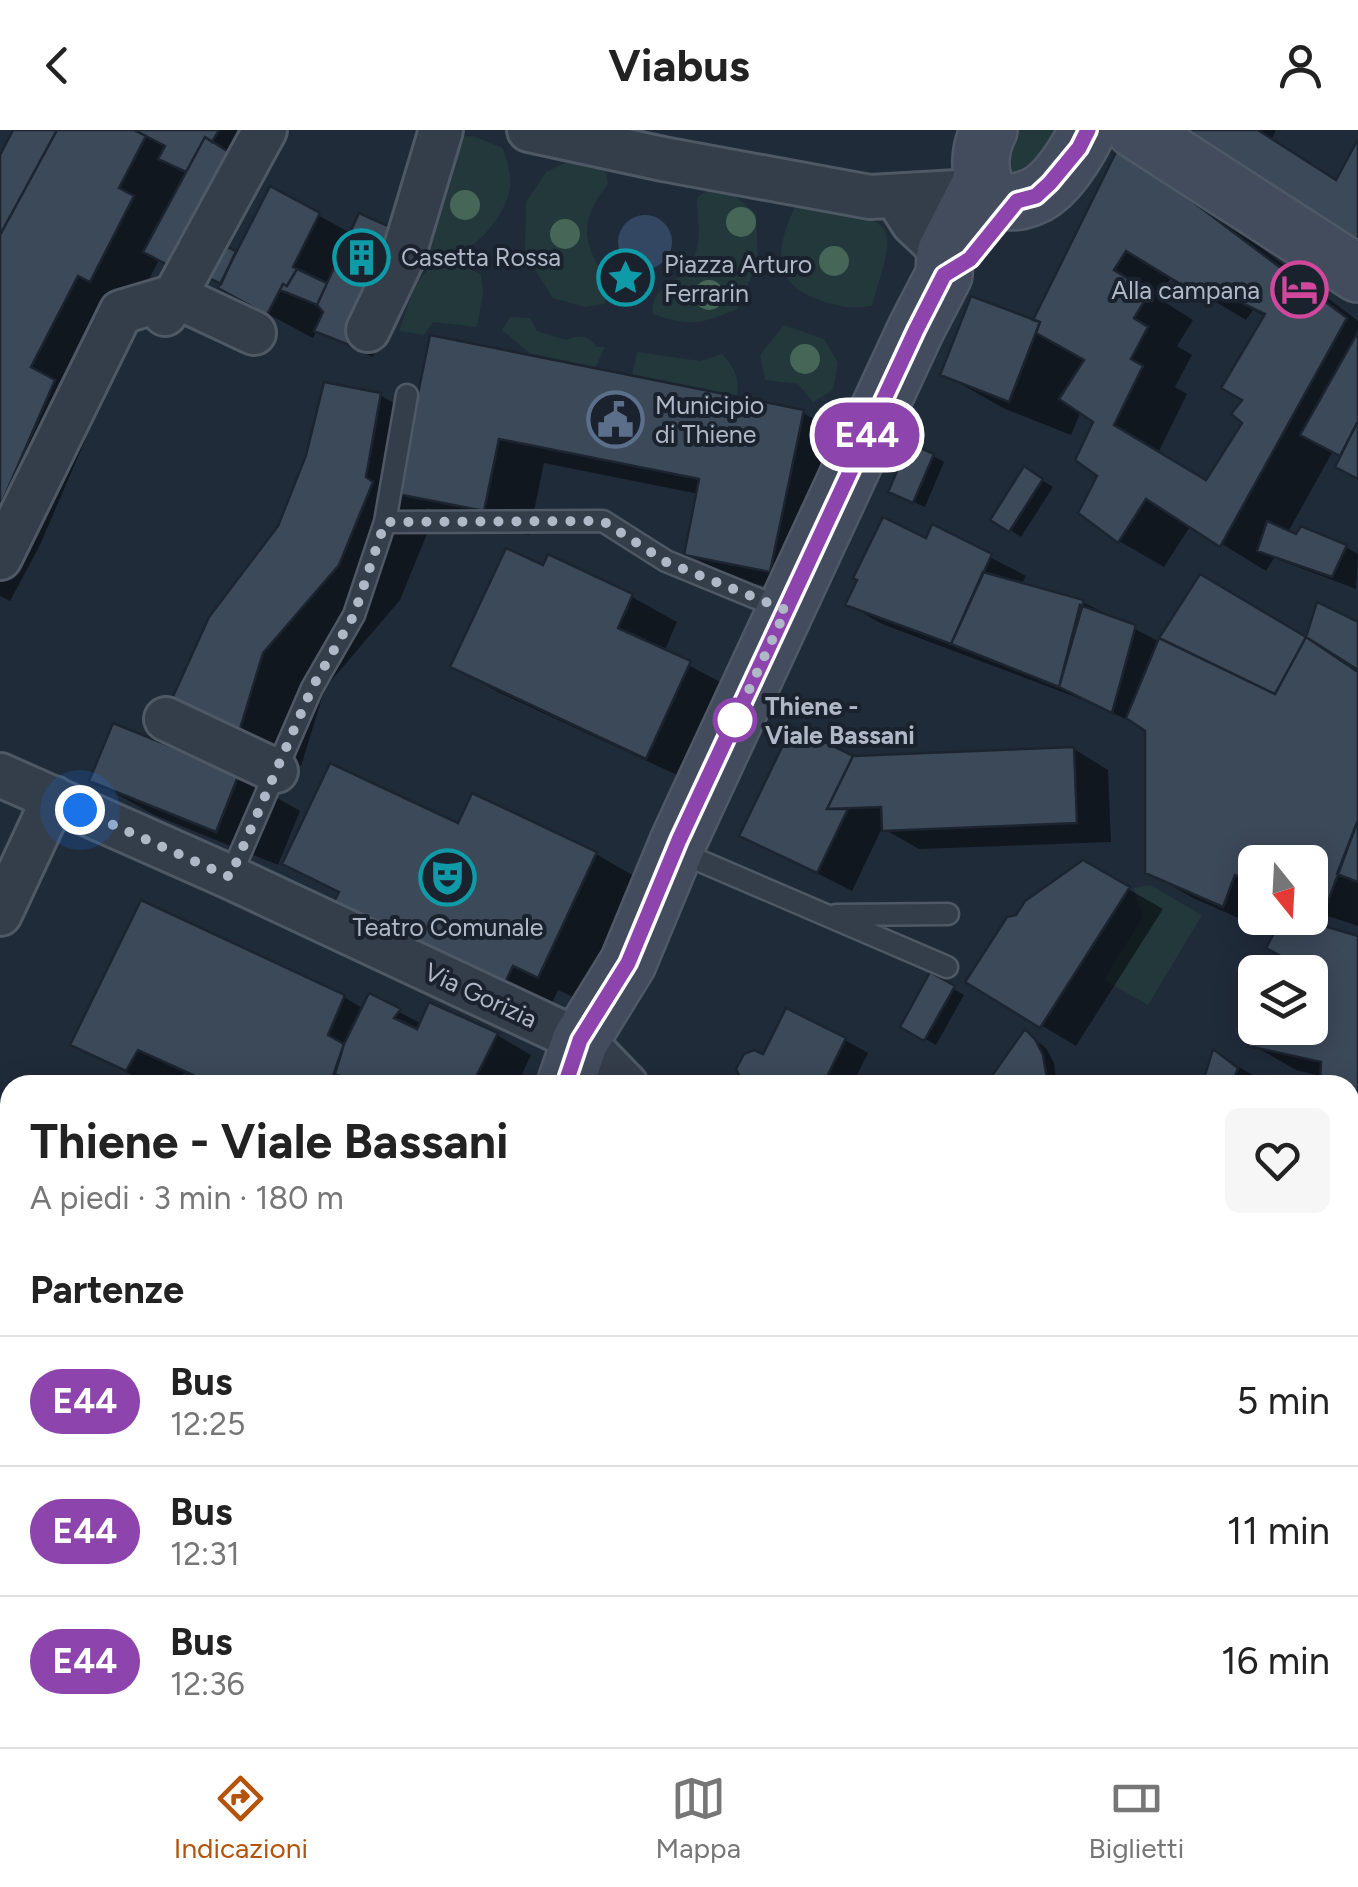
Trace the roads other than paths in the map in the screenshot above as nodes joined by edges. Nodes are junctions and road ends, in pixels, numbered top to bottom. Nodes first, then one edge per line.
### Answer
1 (265, 130) edge
2 (441, 130) edge
3 (529, 130) edge
4 (1088, 130) edge
5 (1135, 130) edge
6 (991, 175) edge
7 (897, 198) junction
8 (945, 264) junction
9 (1358, 274) edge
10 (170, 305) junction
11 (368, 330) dead end
12 (254, 333) dead end
13 (407, 395) dead end
14 (385, 522) junction
15 (0, 558) edge
16 (786, 610) junction
17 (166, 718) dead end
18 (276, 771) junction
19 (0, 775) edge
20 (54, 798) junction
21 (675, 850) junction
22 (230, 877) junction
23 (0, 914) edge
24 (948, 914) dead end
25 (829, 915) junction
26 (947, 967) dead end
27 (590, 1070) edge

1 - 10 street
2 - 11 street
3 - 7 street
4 - 6 street
5 - 9 street
6 - 7 street
6 - 8 street
7 - 8 street
8 - 16 street
10 - 12 street
10 - 15 street
13 - 14 lane
14 - 16 lane
14 - 18 lane
16 - 21 street
17 - 18 street
18 - 22 lane
19 - 20 street, Via Gorizia
20 - 22 street, Via Gorizia
20 - 23 street
21 - 25 lane
21 - 27 street
22 - 27 street, Via Gorizia
24 - 25 lane
25 - 26 lane

